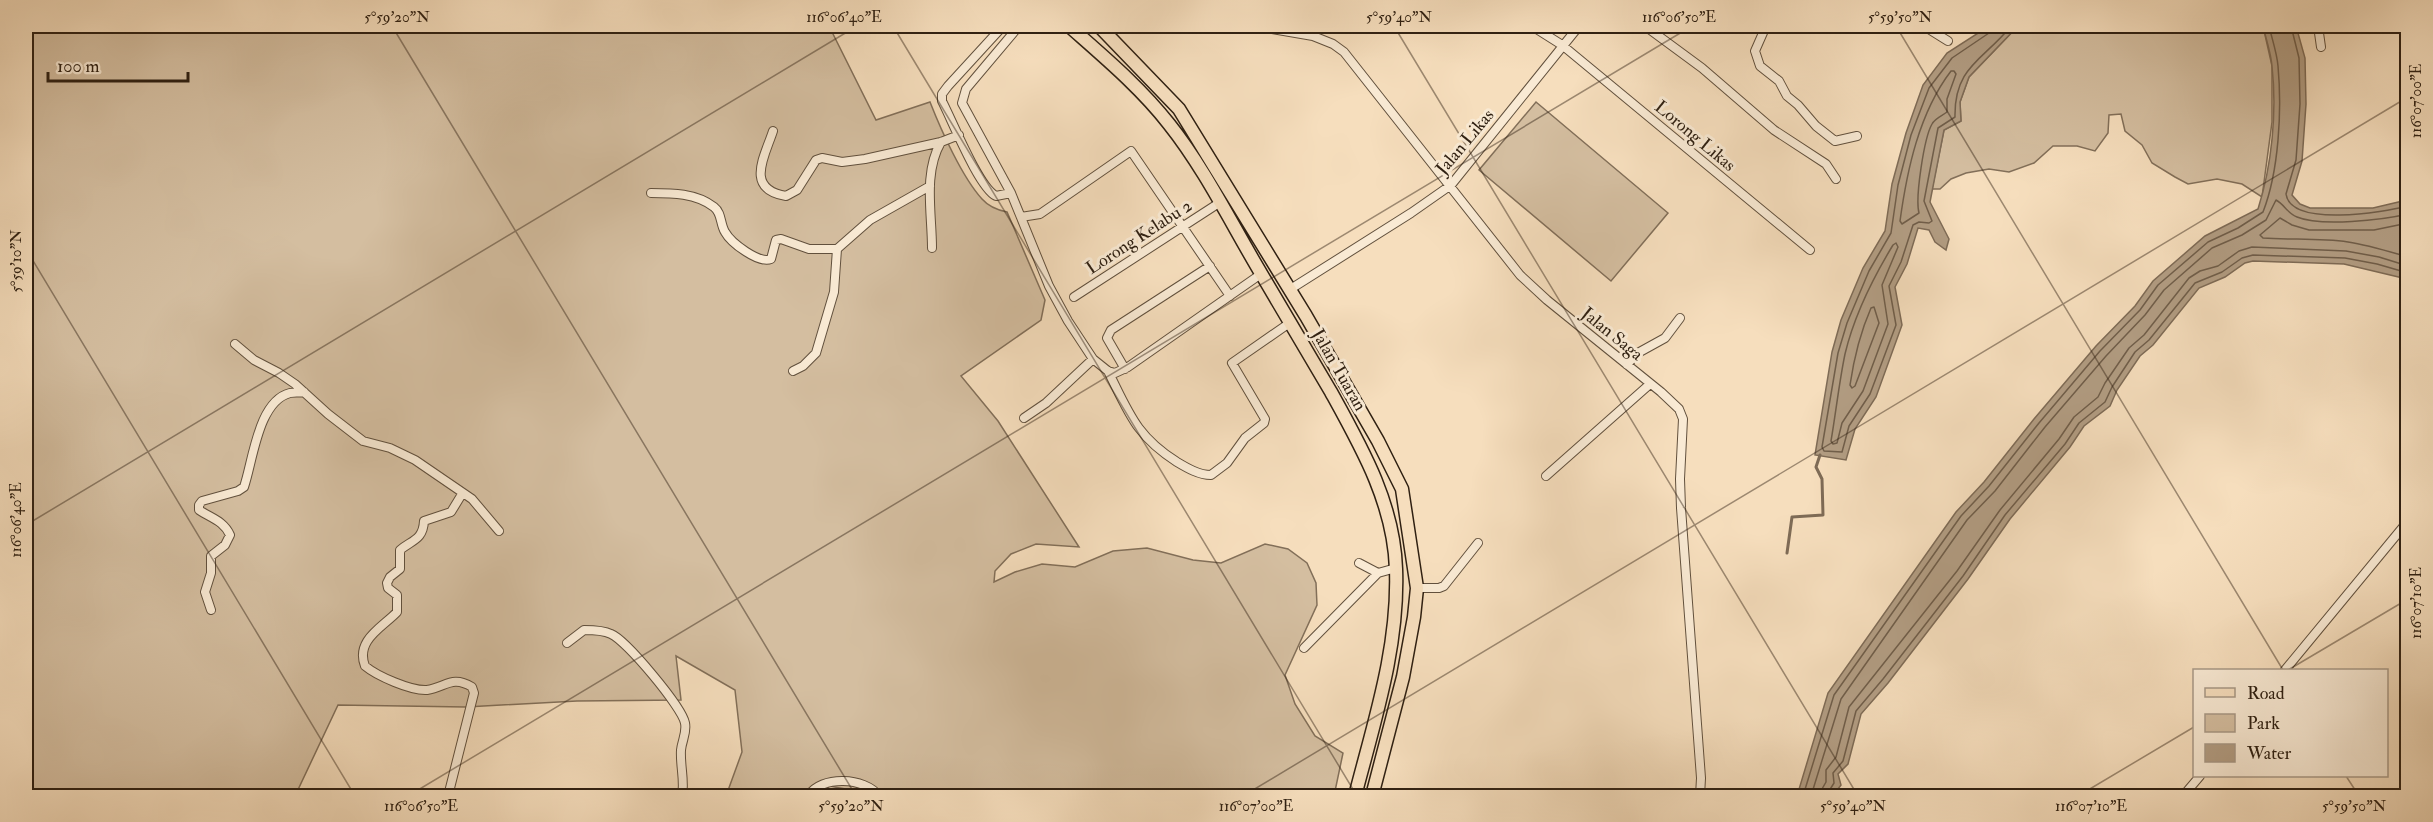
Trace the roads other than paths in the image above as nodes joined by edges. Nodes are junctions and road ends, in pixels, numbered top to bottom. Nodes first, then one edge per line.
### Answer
1 (1003, 26) edge
2 (1019, 26) edge
3 (1069, 26) edge
4 (1099, 26) edge
5 (1255, 26) edge
6 (1532, 26) edge
7 (1579, 26) edge
8 (1645, 26) edge
9 (1766, 26) edge
10 (1924, 26) edge
11 (2318, 26) edge
12 (1948, 42) dead end
13 (1562, 45) junction
14 (2321, 47) dead end
15 (773, 131) dead end
16 (958, 135) junction
17 (1857, 136) dead end
18 (941, 142) junction
19 (1836, 179) dead end
20 (1451, 185) junction
21 (930, 186) junction
22 (651, 193) dead end
23 (1011, 193) junction
24 (1219, 203) junction
25 (1021, 217) junction
26 (1183, 227) junction
27 (932, 248) dead end
28 (837, 249) junction
29 (1810, 250) dead end
30 (1210, 266) junction
31 (1261, 274) junction
32 (1289, 290) junction
33 (1230, 296) junction
34 (1074, 297) dead end
35 (1680, 318) dead end
36 (1290, 322) junction
37 (235, 344) dead end
38 (1093, 359) junction
39 (1627, 365) junction
40 (1125, 369) junction
41 (793, 371) dead end
42 (1108, 371) junction
43 (1650, 384) junction
44 (304, 392) junction
45 (1024, 418) dead end
46 (1355, 435) junction
47 (1546, 476) dead end
48 (462, 494) junction
49 (2408, 521) edge
50 (499, 531) dead end
51 (1478, 543) dead end
52 (1359, 563) dead end
53 (1396, 568) junction
54 (1378, 573) junction
55 (1417, 588) junction
56 (211, 610) dead end
57 (567, 643) dead end
58 (1304, 648) dead end
59 (2286, 669) edge
60 (1366, 755) junction
61 (1382, 758) junction
62 (2199, 777) edge
63 (448, 796) edge
64 (682, 796) edge
65 (808, 796) edge
66 (879, 796) edge
67 (1355, 796) edge
68 (1372, 796) edge
69 (1701, 796) edge
70 (2183, 796) edge

1 - 16 street
2 - 23 street
3 - 24 main road, Jalan Tuaran
4 - 32 main road, Jalan Tuaran
5 - 20 street, Jalan Saga
6 - 13 street, Lorong Likas
7 - 13 street, Jalan Likas
8 - 19 street
9 - 17 street
10 - 12 street
11 - 14 street
13 - 20 street, Jalan Likas
13 - 29 street, Lorong Likas
15 - 18 street
16 - 18 street
16 - 23 street
18 - 21 street
20 - 32 street, Jalan Likas
20 - 39 street, Jalan Saga
21 - 27 street
21 - 28 street
22 - 28 street
23 - 25 street
24 - 26 street, Lorong Kelabu 2
24 - 31 main road, Jalan Tuaran
25 - 26 street
25 - 38 street
26 - 30 street
26 - 34 street, Lorong Kelabu 2
28 - 41 street
30 - 33 street
30 - 40 street
31 - 33 street
31 - 36 main road, Jalan Tuaran
32 - 46 main road
32 - 55 main road, Jalan Tuaran
33 - 40 street
35 - 39 street
36 - 42 street
36 - 46 main road, Jalan Tuaran
37 - 44 street
38 - 42 street
38 - 45 street
39 - 43 street, Jalan Saga
40 - 42 street
43 - 47 street
43 - 69 street, Jalan Saga
44 - 48 street
44 - 56 street
46 - 53 main road, Jalan Tuaran
48 - 50 street
48 - 63 street
49 - 59 street
51 - 55 street
52 - 54 street
53 - 54 street
53 - 60 main road, Jalan Tuaran
54 - 58 street
55 - 61 main road, Jalan Tuaran
57 - 64 street
60 - 61 main road
60 - 67 main road, Jalan Tuaran
61 - 68 main road, Jalan Tuaran
62 - 70 street
65 - 66 street

